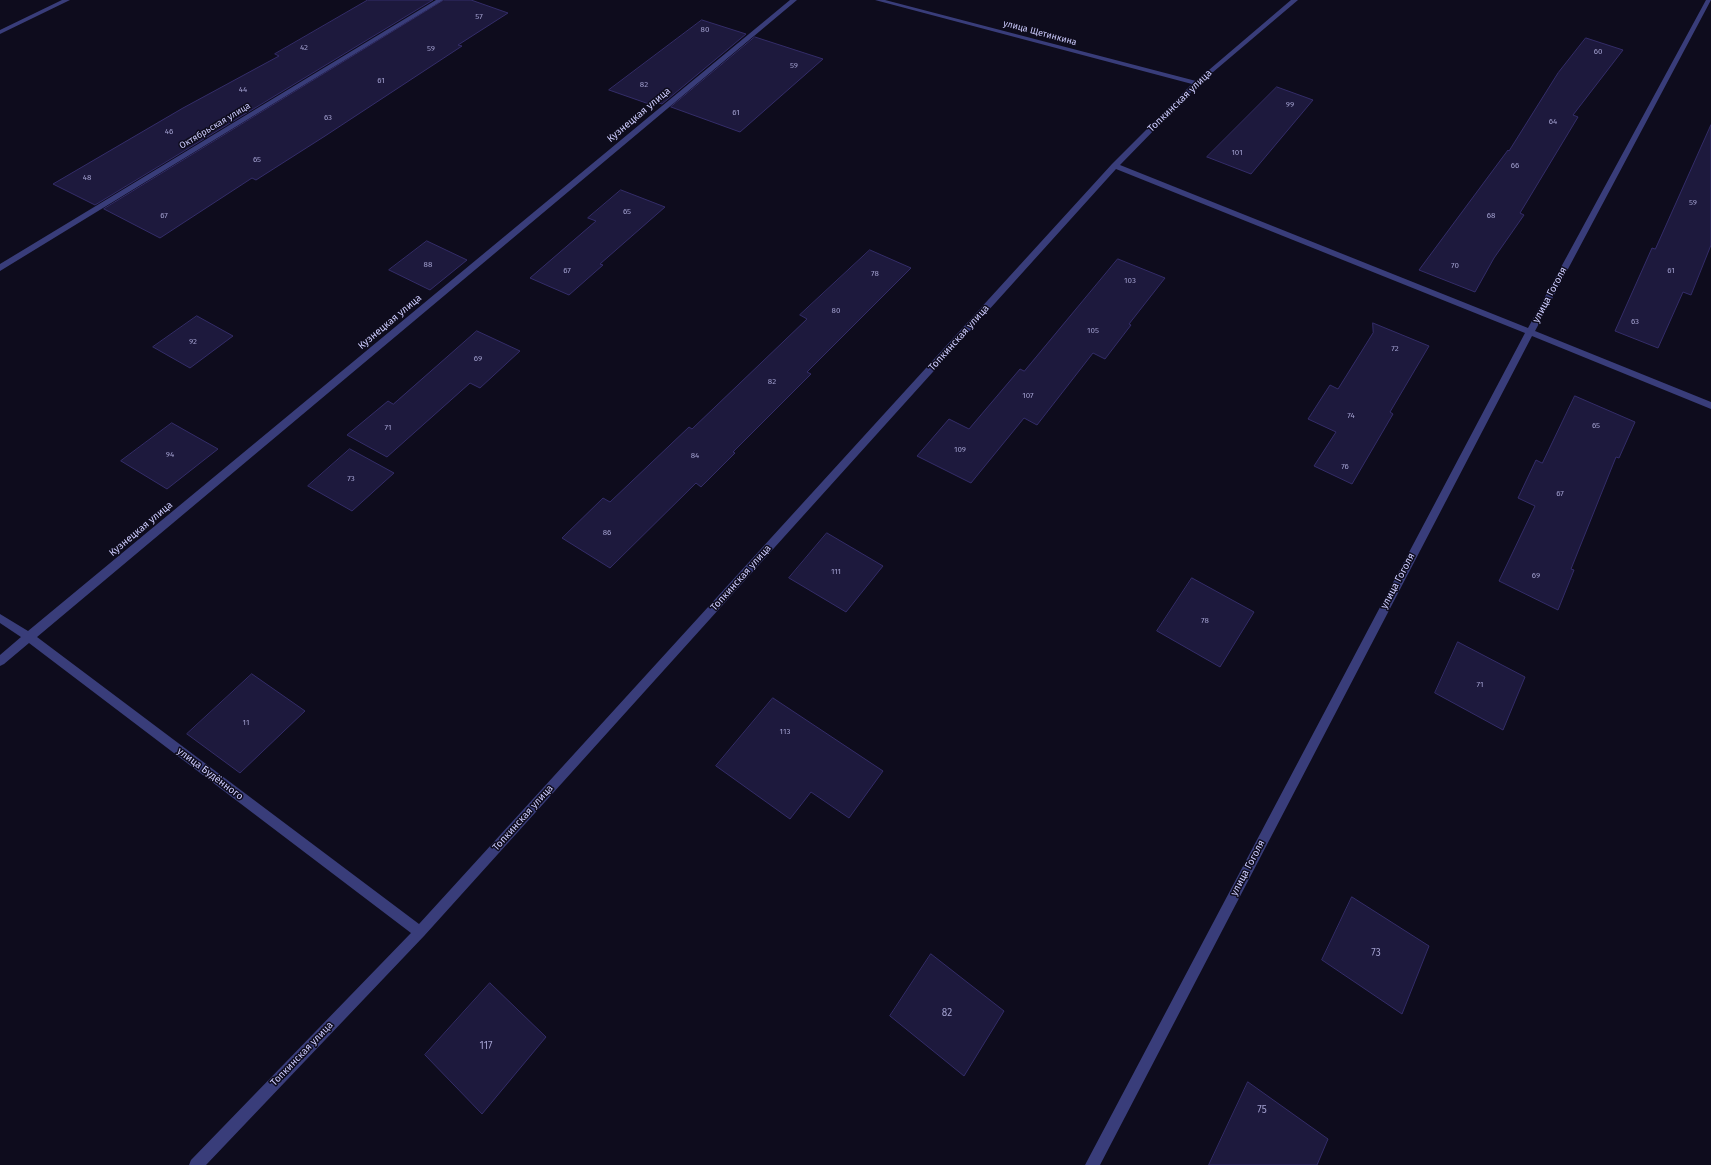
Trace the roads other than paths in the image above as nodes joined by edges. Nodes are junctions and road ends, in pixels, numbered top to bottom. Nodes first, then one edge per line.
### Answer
1 (68, 0) edge
2 (440, 0) edge
3 (794, 0) edge
4 (878, 0) edge
5 (1295, 0) edge
6 (1709, 0) edge
7 (0, 32) edge
8 (1197, 83) junction
9 (1115, 166) junction
10 (0, 268) edge
11 (1530, 332) junction
12 (1711, 406) edge
13 (0, 618) edge
14 (29, 637) junction
15 (0, 661) edge
16 (420, 932) junction
17 (196, 1165) edge
18 (1092, 1165) edge

1 - 7 street
2 - 10 street, Октябрьская улица
3 - 14 street, Кузнецкая улица
4 - 8 street, улица Щетинкина
5 - 8 street, Топкинская улица
6 - 11 street, улица Гоголя
8 - 9 street, Топкинская улица
9 - 11 street
9 - 16 street, Топкинская улица
11 - 12 street
11 - 18 street, улица Гоголя
13 - 14 street, улица Будённого
14 - 15 street, Кузнецкая улица
14 - 16 street, улица Будённого
16 - 17 street, Топкинская улица

